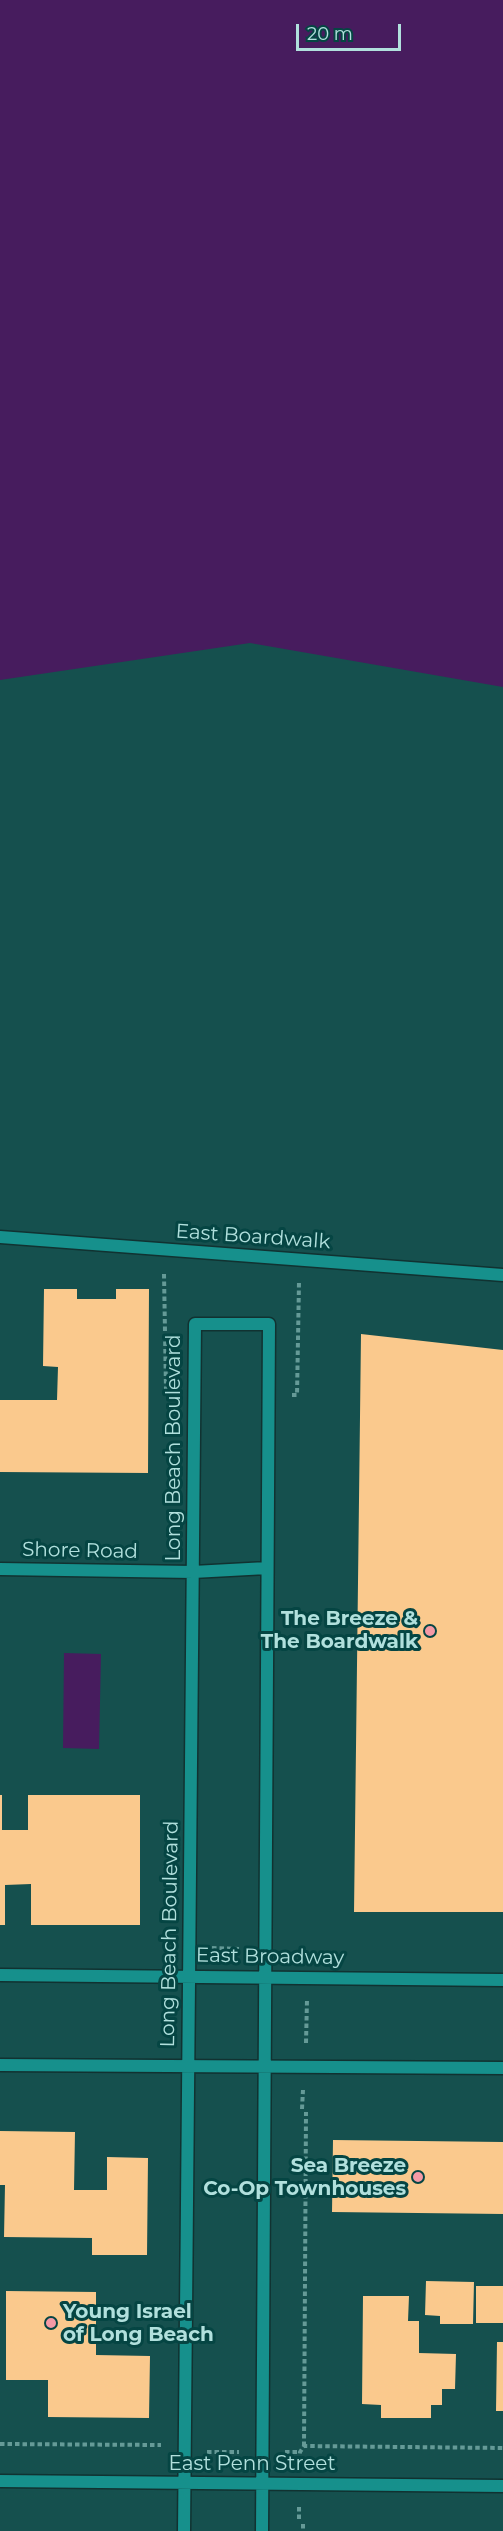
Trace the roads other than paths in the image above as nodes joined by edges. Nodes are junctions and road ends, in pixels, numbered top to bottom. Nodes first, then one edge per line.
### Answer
1 (0, 1237) edge
2 (503, 1275) edge
3 (267, 1568) junction
4 (0, 1569) edge
5 (193, 1572) junction
6 (0, 1975) edge
7 (189, 1975) junction
8 (265, 1977) junction
9 (503, 1980) edge
10 (0, 2065) edge
11 (188, 2066) junction
12 (264, 2066) junction
13 (503, 2068) edge
14 (0, 2481) edge
15 (184, 2483) junction
16 (262, 2484) junction
17 (503, 2486) edge
18 (184, 2531) edge
19 (262, 2531) edge

1 - 2 street, East Boardwalk
3 - 5 street, Shore Road
3 - 5 street, Long Beach Boulevard
3 - 8 street, Long Beach Boulevard
4 - 5 street, Shore Road
5 - 7 street, Long Beach Boulevard
6 - 7 street, East Broadway
7 - 8 street, East Broadway
7 - 11 street, Long Beach Boulevard
8 - 9 street, East Broadway
8 - 12 street, Long Beach Boulevard
10 - 11 street
11 - 12 street
11 - 15 street, Long Beach Boulevard
12 - 13 street
12 - 16 street, Long Beach Boulevard
14 - 15 street, East Penn Street
15 - 16 street, East Penn Street
15 - 18 street, Long Beach Boulevard
16 - 17 street, East Penn Street
16 - 19 street, Long Beach Boulevard

